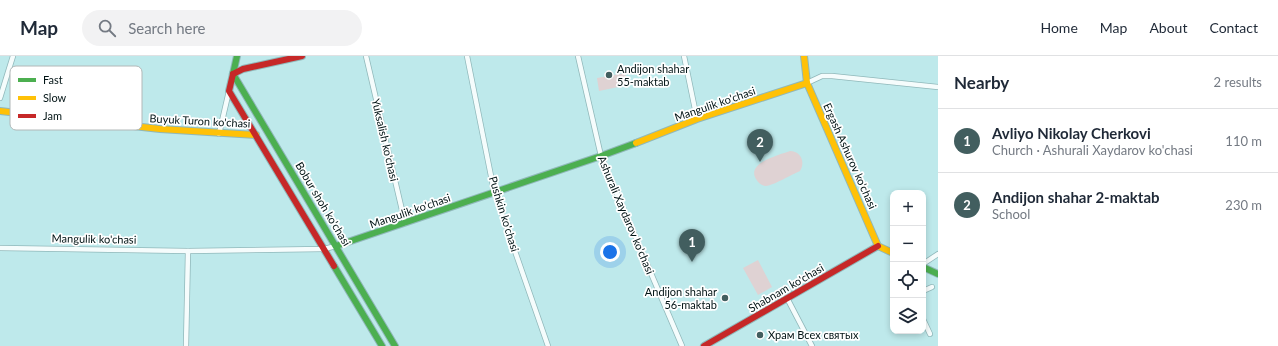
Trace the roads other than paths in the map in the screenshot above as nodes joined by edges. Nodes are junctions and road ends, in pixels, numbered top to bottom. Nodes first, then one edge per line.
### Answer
1 (13, 56) edge
2 (236, 56) edge
3 (302, 56) edge
4 (366, 56) edge
5 (467, 56) edge
6 (578, 56) edge
7 (684, 56) edge
8 (804, 56) edge
9 (232, 74) junction
10 (807, 83) junction
11 (938, 88) edge
12 (229, 91) junction
13 (0, 98) edge
14 (0, 111) edge
15 (10, 112) edge
16 (697, 120) junction
17 (142, 128) edge
18 (219, 134) junction
19 (256, 135) junction
20 (601, 156) junction
21 (494, 192) junction
22 (405, 223) junction
23 (336, 246) junction
24 (878, 246) junction
25 (0, 248) edge
26 (324, 249) junction
27 (188, 251) junction
28 (890, 252) edge
29 (938, 254) edge
30 (926, 262) edge
31 (926, 268) edge
32 (938, 274) edge
33 (932, 287) dead end
34 (926, 290) edge
35 (787, 298) junction
36 (926, 325) edge
37 (930, 334) dead end
38 (186, 346) edge
39 (382, 346) edge
40 (395, 346) edge
41 (548, 346) edge
42 (682, 346) edge
43 (704, 346) edge
44 (812, 346) edge

1 - 13 street
2 - 9 street
3 - 9 street
4 - 22 street, Yuksalish ko'chasi
5 - 21 street, Pushkin ko'chasi
6 - 20 street, Ashurali Xaydarov ko'chasi
7 - 16 street
8 - 10 street, Ergash Ashurov ko'chasi
9 - 12 street
9 - 23 street, Bobur shoh ko'chasi
10 - 11 street
10 - 16 street, Mangulik ko'chasi
10 - 24 street, Ergash Ashurov ko'chasi
12 - 18 street
12 - 19 street, Bobur shoh ko'chasi
14 - 15 street, Buyuk Turon ko'chasi
16 - 20 street, Mangulik ko'chasi
17 - 18 street, Buyuk Turon ko'chasi
18 - 19 street, Buyuk Turon ko'chasi
19 - 26 street, Bobur shoh ko'chasi
20 - 21 street, Mangulik ko'chasi
20 - 42 street, Ashurali Xaydarov ko'chasi
21 - 22 street, Mangulik ko'chasi
21 - 41 street, Pushkin ko'chasi
22 - 23 street, Mangulik ko'chasi
23 - 26 street, Mangulik ko'chasi
23 - 40 street, Bobur shoh ko'chasi
24 - 28 street
24 - 35 street, Shabnam ko'chasi
25 - 27 street, Mangulik ko'chasi
26 - 27 street, Mangulik ko'chasi
26 - 39 street, Bobur shoh ko'chasi
27 - 38 street
29 - 30 street
31 - 32 street
33 - 34 street
35 - 43 street, Shabnam ko'chasi
35 - 44 street
36 - 37 street

